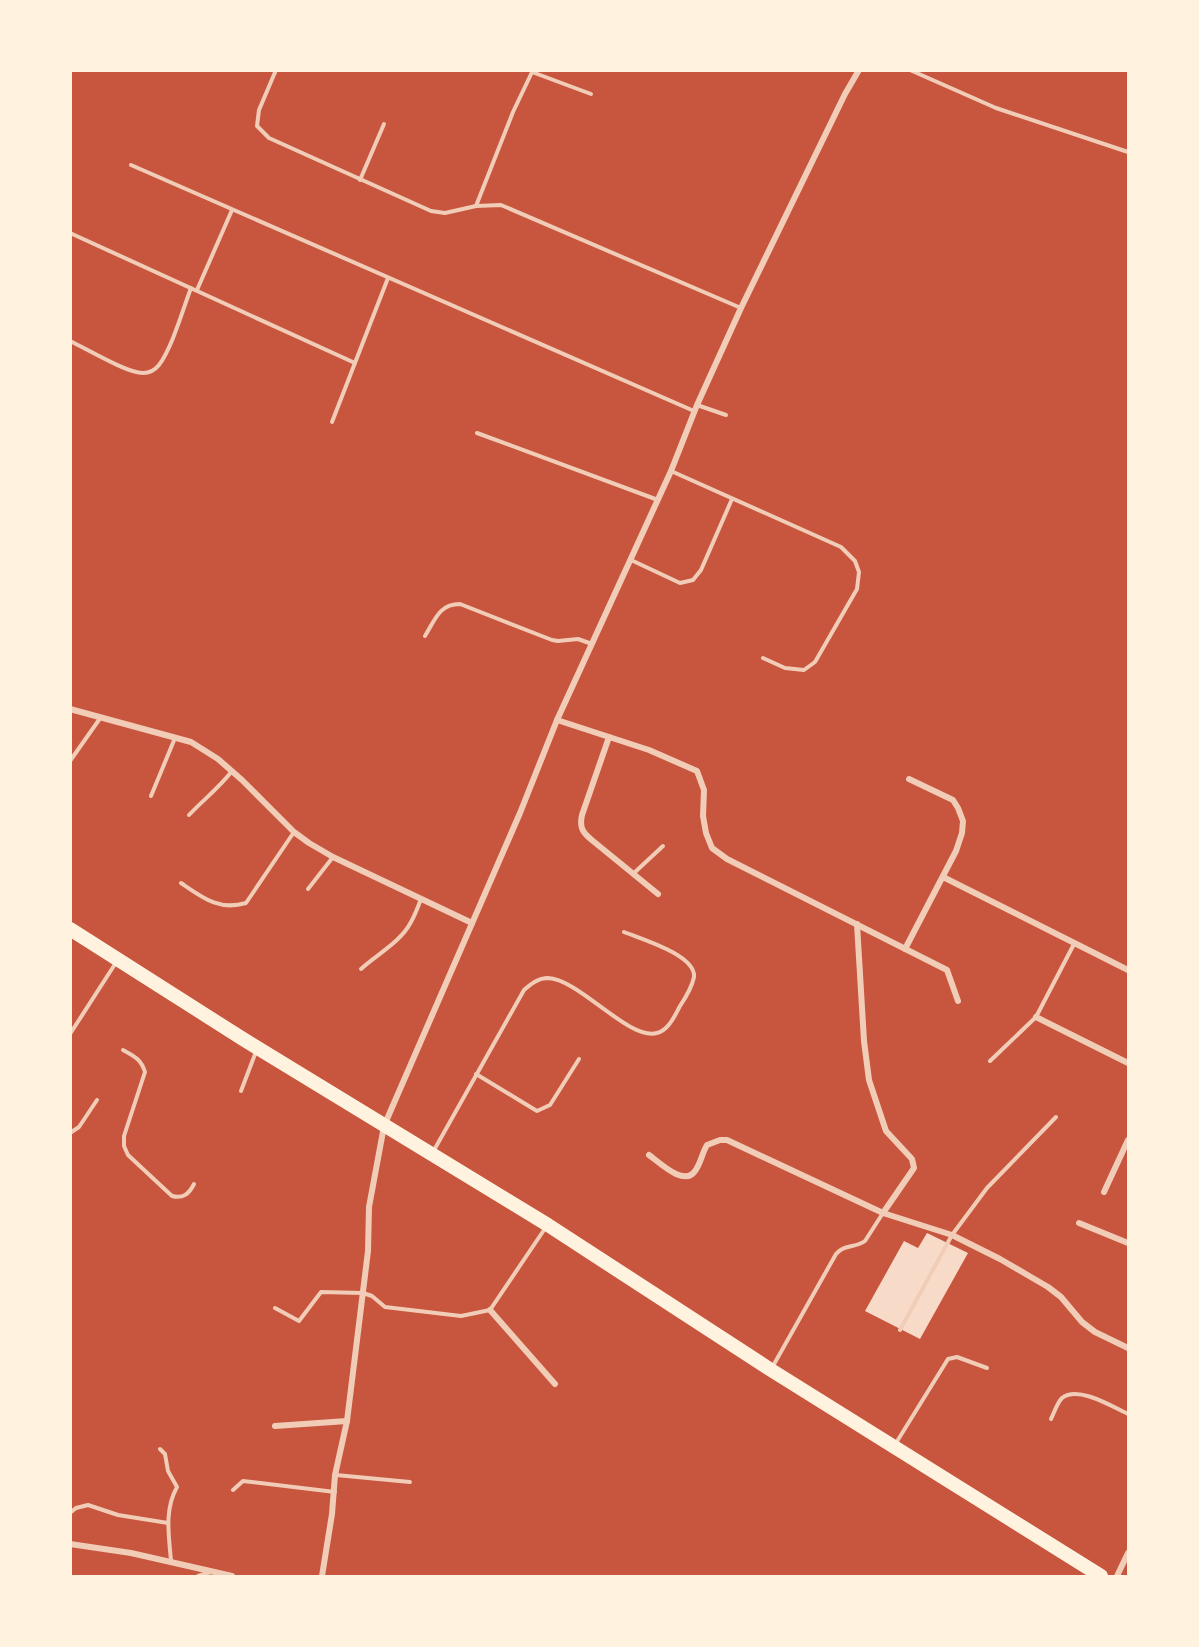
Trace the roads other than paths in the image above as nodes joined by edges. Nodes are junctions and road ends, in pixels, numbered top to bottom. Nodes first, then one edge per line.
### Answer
1 (276, 70) edge
2 (859, 70) edge
3 (910, 70) edge
4 (533, 71) edge
5 (591, 94) dead end
6 (384, 124) dead end
7 (1128, 152) edge
8 (131, 165) dead end
9 (360, 180) junction
10 (476, 206) junction
11 (232, 210) junction
12 (70, 233) edge
13 (388, 278) junction
14 (191, 288) junction
15 (197, 290) junction
16 (741, 308) junction
17 (70, 341) edge
18 (355, 363) junction
19 (696, 408) junction
20 (726, 415) dead end
21 (332, 422) dead end
22 (477, 433) dead end
23 (671, 471) junction
24 (732, 498) junction
25 (658, 500) junction
26 (631, 560) junction
27 (425, 636) dead end
28 (592, 644) junction
29 (763, 658) dead end
30 (70, 709) edge
31 (101, 716) junction
32 (557, 720) junction
33 (609, 737) junction
34 (175, 738) junction
35 (70, 760) edge
36 (232, 771) junction
37 (909, 779) dead end
38 (151, 796) dead end
39 (189, 815) dead end
40 (294, 832) junction
41 (663, 846) dead end
42 (333, 857) junction
43 (633, 874) junction
44 (943, 877) junction
45 (181, 883) dead end
46 (308, 889) dead end
47 (658, 894) dead end
48 (421, 899) junction
49 (472, 924) junction
50 (856, 924) junction
51 (70, 929) edge
52 (624, 932) dead end
53 (1075, 943) junction
54 (905, 949) junction
55 (118, 959) junction
56 (361, 969) dead end
57 (1128, 970) edge
58 (958, 1001) dead end
59 (1036, 1017) junction
60 (70, 1034) edge
61 (257, 1048) junction
62 (123, 1050) dead end
63 (579, 1059) dead end
64 (990, 1061) dead end
65 (1128, 1063) edge
66 (476, 1074) junction
67 (241, 1091) dead end
68 (97, 1100) dead end
69 (1056, 1117) dead end
70 (384, 1126) junction
71 (70, 1133) edge
72 (1128, 1140) edge
73 (431, 1155) junction
74 (649, 1155) dead end
75 (194, 1184) dead end
76 (1104, 1192) dead end
77 (884, 1213) junction
78 (1079, 1223) dead end
79 (548, 1225) junction
80 (951, 1235) junction
81 (1128, 1243) edge
82 (363, 1293) junction
83 (275, 1308) dead end
84 (490, 1310) junction
85 (900, 1330) dead end
86 (1128, 1348) edge
87 (987, 1368) dead end
88 (771, 1370) junction
89 (555, 1384) dead end
90 (1128, 1414) edge
91 (1051, 1419) dead end
92 (347, 1421) junction
93 (275, 1426) dead end
94 (894, 1446) junction
95 (160, 1449) dead end
96 (335, 1475) junction
97 (410, 1482) dead end
98 (232, 1490) dead end
99 (334, 1492) junction
100 (70, 1513) edge
101 (168, 1523) junction
102 (70, 1544) edge
103 (1128, 1553) edge
104 (171, 1562) junction
105 (210, 1572) junction
106 (198, 1576) edge
107 (232, 1576) edge
108 (322, 1576) edge
109 (1101, 1576) edge
110 (1117, 1576) edge

1 - 9 lane
2 - 16 street
3 - 7 lane
4 - 5 lane
4 - 10 lane
6 - 9 lane
8 - 11 lane
9 - 10 lane
10 - 16 lane
11 - 13 lane
11 - 15 lane
12 - 14 lane
13 - 18 lane
13 - 19 lane
14 - 15 lane
14 - 17 lane
15 - 18 lane
16 - 19 street
18 - 21 lane
19 - 20 lane
19 - 23 street
22 - 25 lane
23 - 24 lane
23 - 25 street
24 - 26 lane
24 - 29 lane
25 - 26 street
26 - 28 street
27 - 28 lane
28 - 32 street
30 - 31 street
31 - 34 street
31 - 35 lane
32 - 33 street
32 - 49 street
33 - 43 street
33 - 50 street
34 - 36 street
34 - 38 lane
36 - 39 lane
36 - 40 street
37 - 44 street
40 - 42 street
40 - 45 lane
41 - 43 lane
42 - 46 lane
42 - 48 street
43 - 47 street
44 - 53 street
44 - 54 street
48 - 49 street
48 - 56 lane
49 - 70 street
50 - 54 street
50 - 77 street
51 - 55 highway
52 - 66 lane
53 - 57 street
53 - 59 lane
54 - 58 street
55 - 60 lane
55 - 61 highway
59 - 64 lane
59 - 65 street
61 - 67 lane
61 - 70 highway
62 - 75 lane
63 - 66 lane
66 - 73 lane
68 - 71 lane
69 - 80 lane
70 - 73 highway
70 - 82 street
72 - 76 street
73 - 79 highway
74 - 77 street
77 - 80 street
77 - 88 lane
78 - 81 street
79 - 84 lane
79 - 88 highway
80 - 85 lane
80 - 86 street
82 - 83 lane
82 - 84 lane
82 - 92 street
84 - 89 street
87 - 94 lane
88 - 94 highway
90 - 91 lane
92 - 93 street
92 - 96 street
94 - 109 highway
95 - 101 lane
96 - 97 lane
96 - 99 street
98 - 99 lane
99 - 108 street
100 - 101 lane
101 - 104 lane
102 - 104 street
103 - 110 street
104 - 105 street
105 - 106 lane
105 - 107 street

